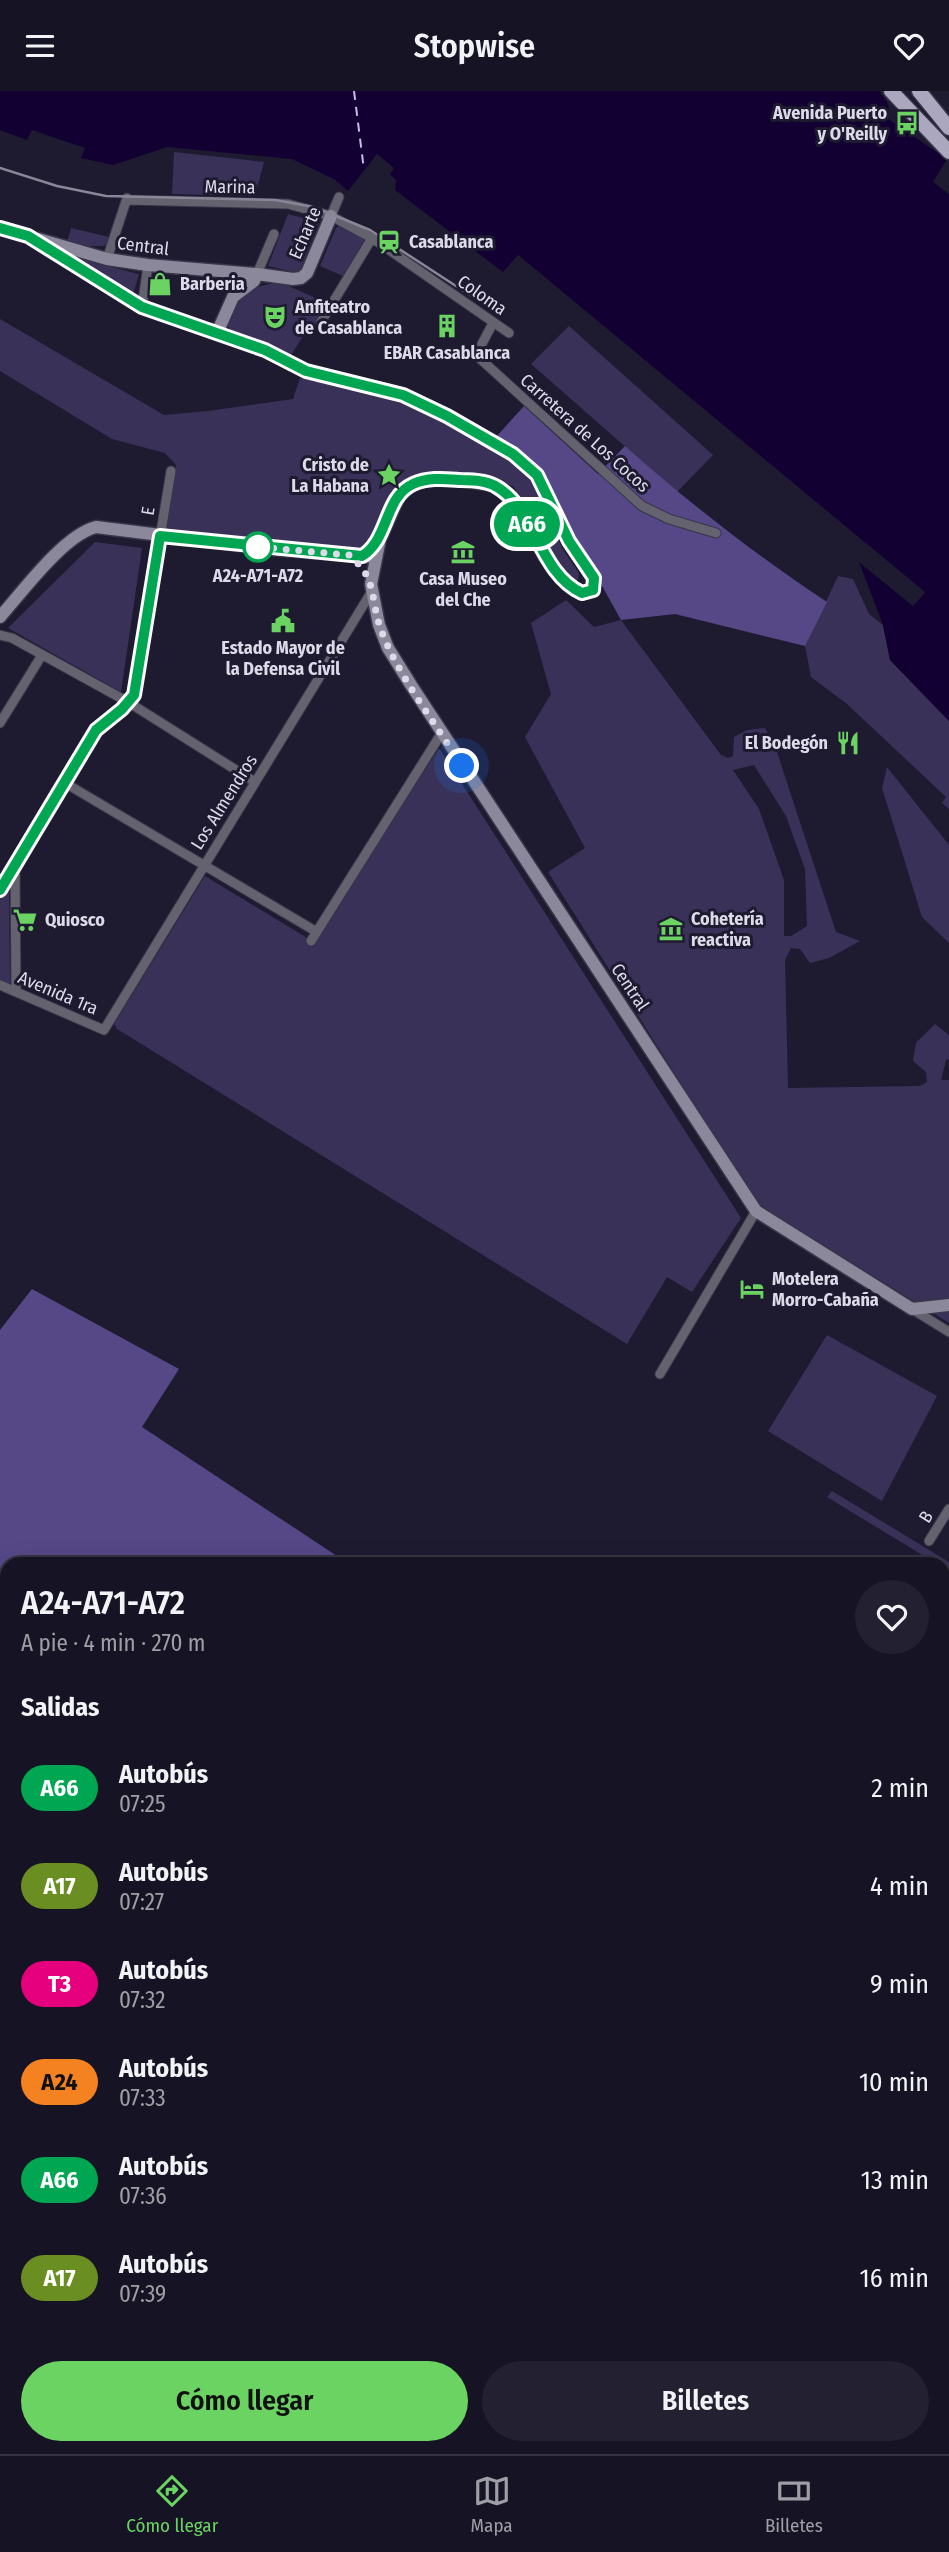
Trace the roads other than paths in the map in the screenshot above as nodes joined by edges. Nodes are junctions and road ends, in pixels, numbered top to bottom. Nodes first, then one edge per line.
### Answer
1 (891, 91) edge
2 (919, 91) edge
3 (949, 128) edge
4 (949, 152) edge
5 (339, 197) dead end
6 (331, 216) junction
7 (0, 228) edge
8 (274, 234) dead end
9 (28, 236) junction
10 (372, 238) junction
11 (107, 259) junction
12 (148, 265) junction
13 (255, 278) junction
14 (142, 307) junction
15 (321, 322) dead end
16 (493, 323) junction
17 (509, 333) dead end
18 (217, 334) junction
19 (172, 471) dead end
20 (716, 533) dead end
21 (160, 536) junction
22 (362, 556) junction
23 (372, 588) junction
24 (0, 617) edge
25 (0, 635) edge
26 (42, 655) junction
27 (128, 702) junction
28 (0, 723) edge
29 (441, 734) junction
30 (65, 782) junction
31 (255, 782) junction
32 (16, 864) junction
33 (204, 865) junction
34 (0, 890) edge
35 (317, 932) junction
36 (311, 941) dead end
37 (0, 985) edge
38 (16, 992) junction
39 (104, 1030) joint
40 (755, 1211) junction
41 (949, 1305) edge
42 (912, 1309) junction
43 (949, 1332) edge
44 (660, 1374) dead end
45 (949, 1509) edge
46 (932, 1537) dead end

1 - 4 main road
2 - 3 main road
5 - 6 street, Echarte
6 - 10 street, Coloma
6 - 11 street, Marina
6 - 13 street, Echarte
7 - 9 street, Central
8 - 13 street, Echarte
9 - 11 street, Central
9 - 14 street
10 - 15 street
10 - 16 street, Coloma
11 - 12 street, Central
12 - 13 street, Central
12 - 14 street
13 - 18 street, Echarte
14 - 18 street
16 - 17 street, Coloma
16 - 20 street, Carretera de Los Cocos
18 - 22 street
19 - 21 street, E
21 - 22 street
21 - 24 street
21 - 27 street, E
22 - 23 street
22 - 23 street
23 - 29 street, Central
23 - 31 street, Los Almendros
25 - 26 street
26 - 27 street
26 - 28 street
27 - 30 street
27 - 31 street
29 - 35 street
29 - 40 street, Central
30 - 32 street
30 - 33 street
31 - 33 street, Los Almendros
32 - 34 street
32 - 38 street
33 - 35 street
33 - 39 street, Los Almendros
35 - 36 street
37 - 38 street, Avenida 1ra
38 - 39 street, Avenida 1ra
40 - 42 street, Central
40 - 44 street
41 - 42 street
42 - 43 street, Central
45 - 46 street, B

